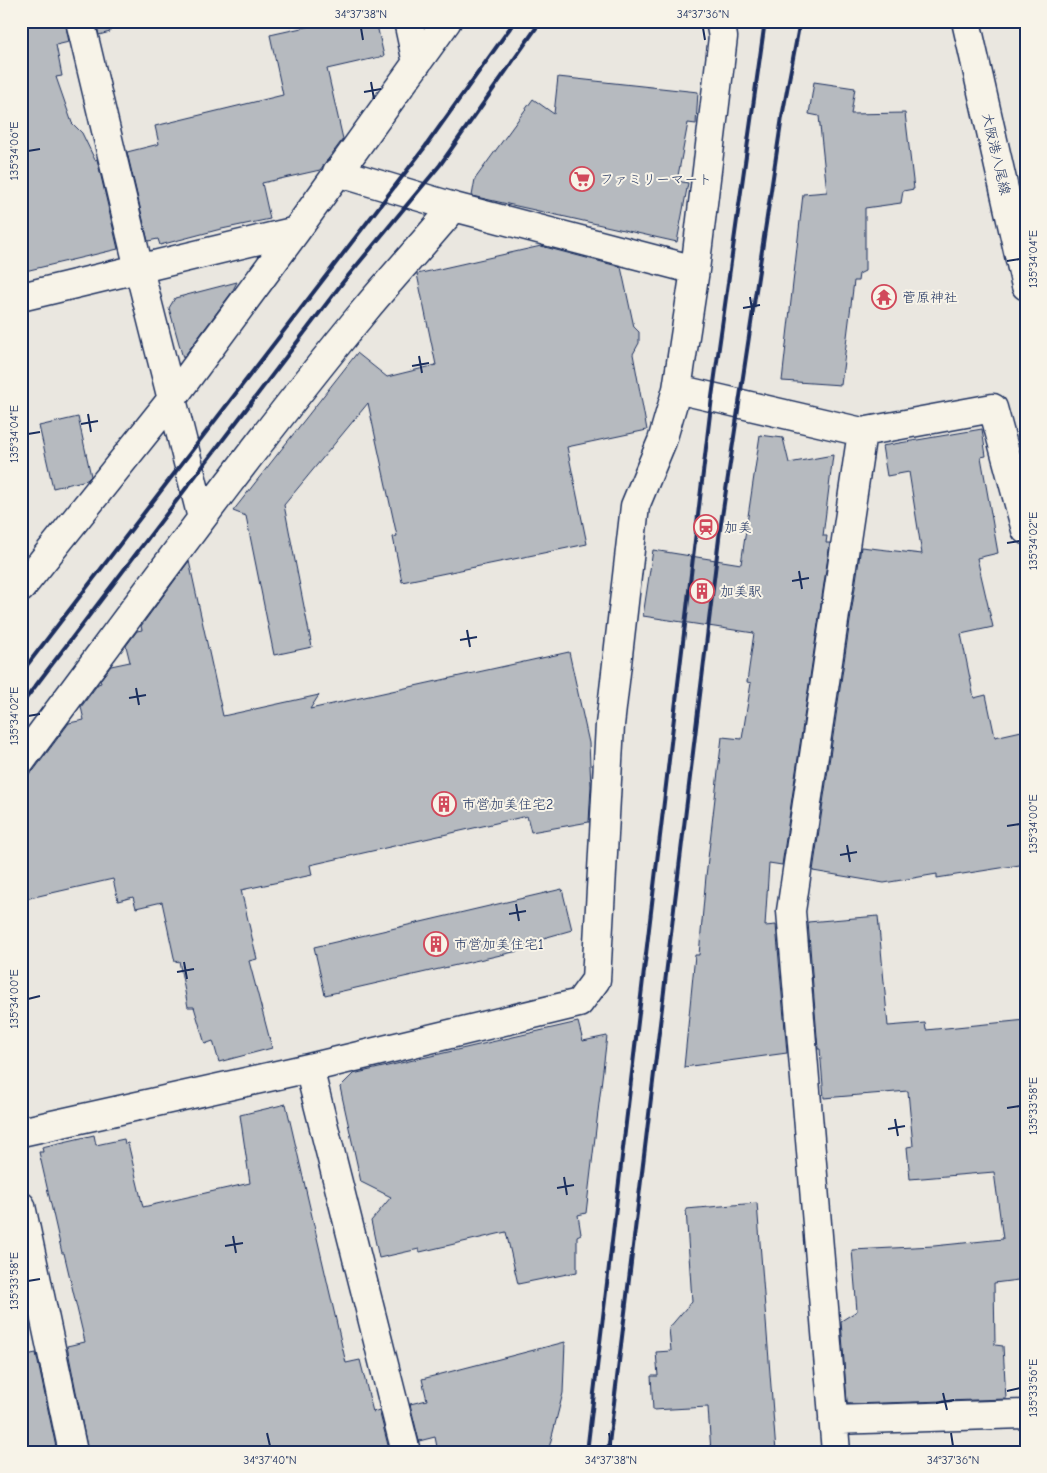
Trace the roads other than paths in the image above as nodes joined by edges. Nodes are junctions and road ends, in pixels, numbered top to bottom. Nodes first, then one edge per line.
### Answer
1 (80, 21) edge
2 (408, 21) edge
3 (446, 21) edge
4 (720, 21) edge
5 (966, 21) edge
6 (417, 63) junction
7 (338, 172) junction
8 (454, 207) junction
9 (296, 231) junction
10 (139, 269) junction
11 (695, 270) junction
12 (1026, 286) edge
13 (21, 297) edge
14 (676, 389) junction
15 (172, 399) junction
16 (862, 432) junction
17 (202, 518) junction
18 (1026, 530) edge
19 (21, 588) edge
20 (21, 761) edge
21 (309, 1068) junction
22 (21, 1132) edge
23 (21, 1206) edge
24 (1026, 1414) edge
25 (833, 1420) junction
26 (73, 1452) edge
27 (406, 1452) edge
28 (836, 1452) edge

1 - 10 street
2 - 6 street
3 - 6 street
4 - 11 street
5 - 12 street, 大阪港八尾線
6 - 7 street
7 - 8 street
7 - 9 street
8 - 11 street
8 - 17 street
9 - 10 street
9 - 15 street
10 - 13 street
10 - 15 street
11 - 14 street
14 - 16 street
14 - 21 street
15 - 17 street
15 - 19 street
16 - 18 street
16 - 25 street
17 - 20 street
21 - 22 street
21 - 27 street
23 - 26 street
24 - 25 street
25 - 28 street

